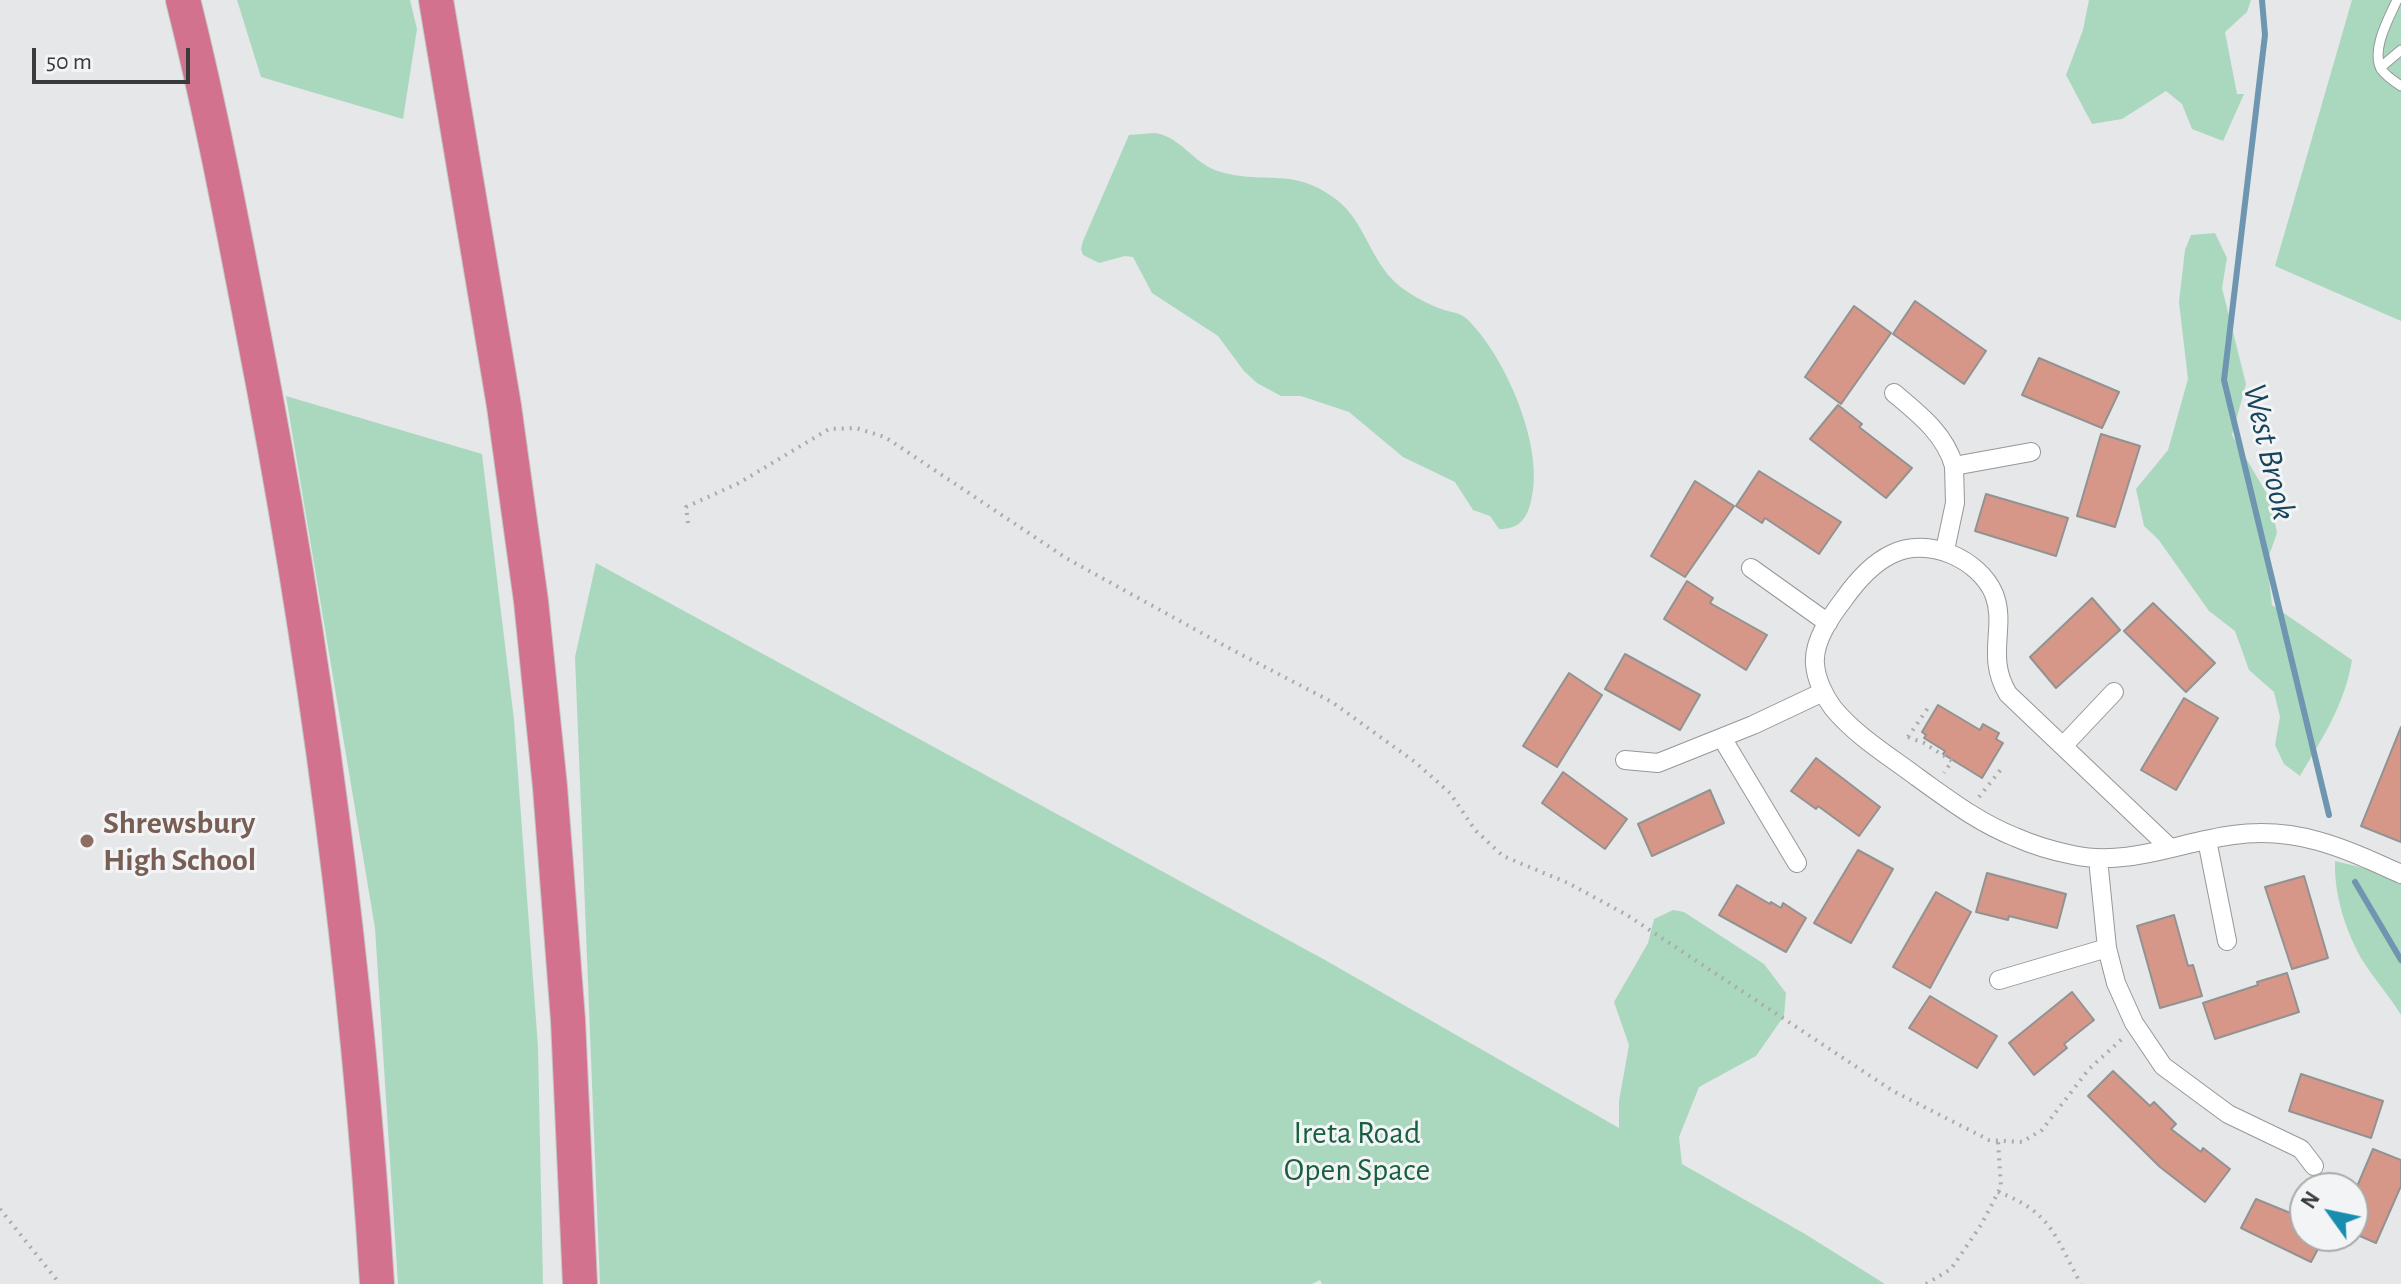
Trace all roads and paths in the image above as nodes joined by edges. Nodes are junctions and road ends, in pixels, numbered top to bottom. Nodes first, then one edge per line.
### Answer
1 (183, 0) edge
2 (436, 0) edge
3 (2397, 0) edge
4 (2401, 50) edge
5 (2381, 67) junction
6 (2401, 86) edge
7 (1894, 393) dead end
8 (2031, 452) dead end
9 (1954, 466) junction
10 (688, 523) dead end
11 (1945, 550) junction
12 (1751, 568) dead end
13 (1828, 623) junction
14 (1823, 692) junction
15 (2114, 692) dead end
16 (1930, 705) dead end
17 (1908, 737) junction
18 (1722, 738) junction
19 (2063, 746) junction
20 (1901, 749) dead end
21 (1625, 760) dead end
22 (2002, 768) dead end
23 (1940, 778) dead end
24 (1975, 803) dead end
25 (2207, 840) junction
26 (2170, 848) junction
27 (2098, 859) junction
28 (1797, 863) dead end
29 (2401, 874) edge
30 (2227, 941) dead end
31 (2107, 948) junction
32 (1999, 980) dead end
33 (2137, 1028) junction
34 (1998, 1141) junction
35 (2314, 1166) dead end
36 (1998, 1192) junction
37 (0, 1209) edge
38 (60, 1284) edge
39 (377, 1284) edge
40 (580, 1284) edge
41 (1926, 1284) edge
42 (2081, 1284) edge

1 - 39 highway
2 - 40 highway
3 - 5 lane
4 - 5 lane
5 - 6 lane
7 - 9 street
8 - 9 street
9 - 11 street
10 - 34 path
11 - 13 street
11 - 19 street
12 - 13 street
13 - 14 street
14 - 18 street
14 - 27 street
15 - 19 street
16 - 17 path
17 - 20 path
17 - 23 path
18 - 21 street
18 - 28 street
19 - 26 street
22 - 24 path
25 - 26 street
25 - 29 street
25 - 30 street
26 - 27 street
27 - 31 street
31 - 32 street
31 - 33 street
33 - 34 path
33 - 35 street
34 - 36 path
36 - 41 path
36 - 42 path
37 - 38 path

